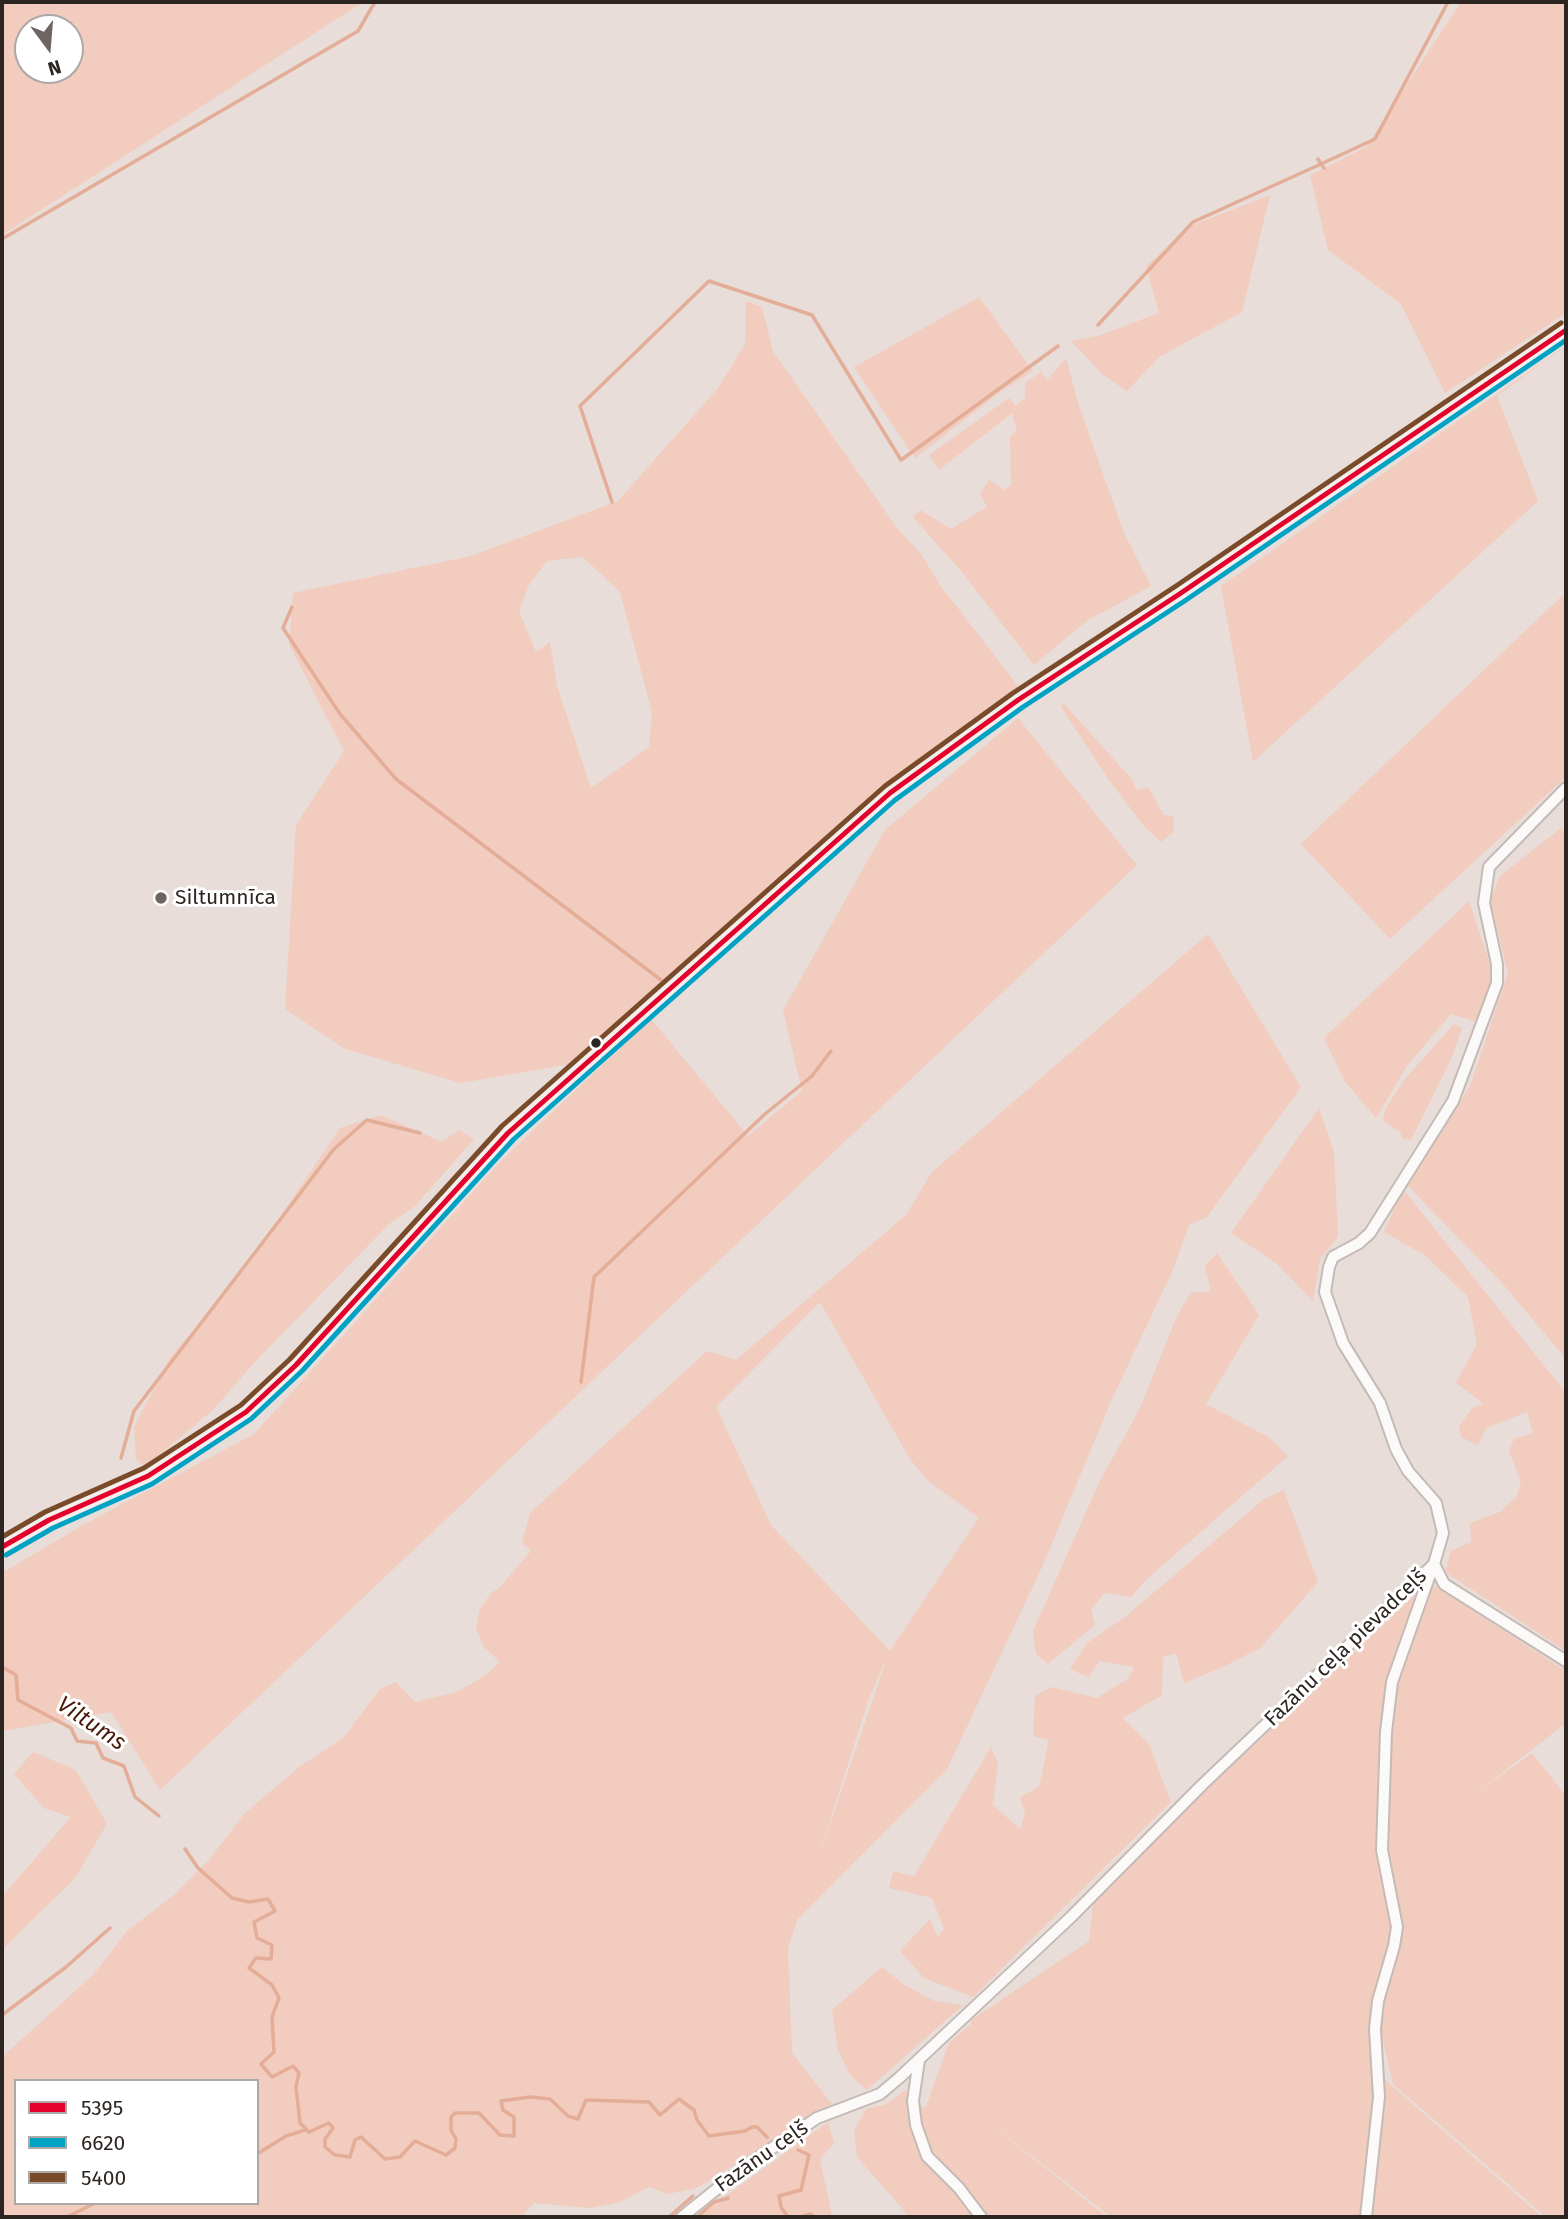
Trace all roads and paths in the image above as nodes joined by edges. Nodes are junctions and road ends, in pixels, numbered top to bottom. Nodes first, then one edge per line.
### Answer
1 (1566, 330) edge
2 (1566, 788) edge
3 (2, 1547) edge
4 (1434, 1564) junction
5 (1566, 1661) edge
6 (919, 2057) junction
7 (847, 2106) joint
8 (682, 2217) edge
9 (981, 2217) edge
10 (1366, 2217) edge

1 - 3 main road
2 - 4 street, Fazānu ceļa pievadceļš
4 - 5 street
4 - 6 street, Fazānu ceļa pievadceļš
4 - 10 street
6 - 7 street, Fazānu ceļa pievadceļš
6 - 9 street
7 - 8 street, Fazānu ceļš

